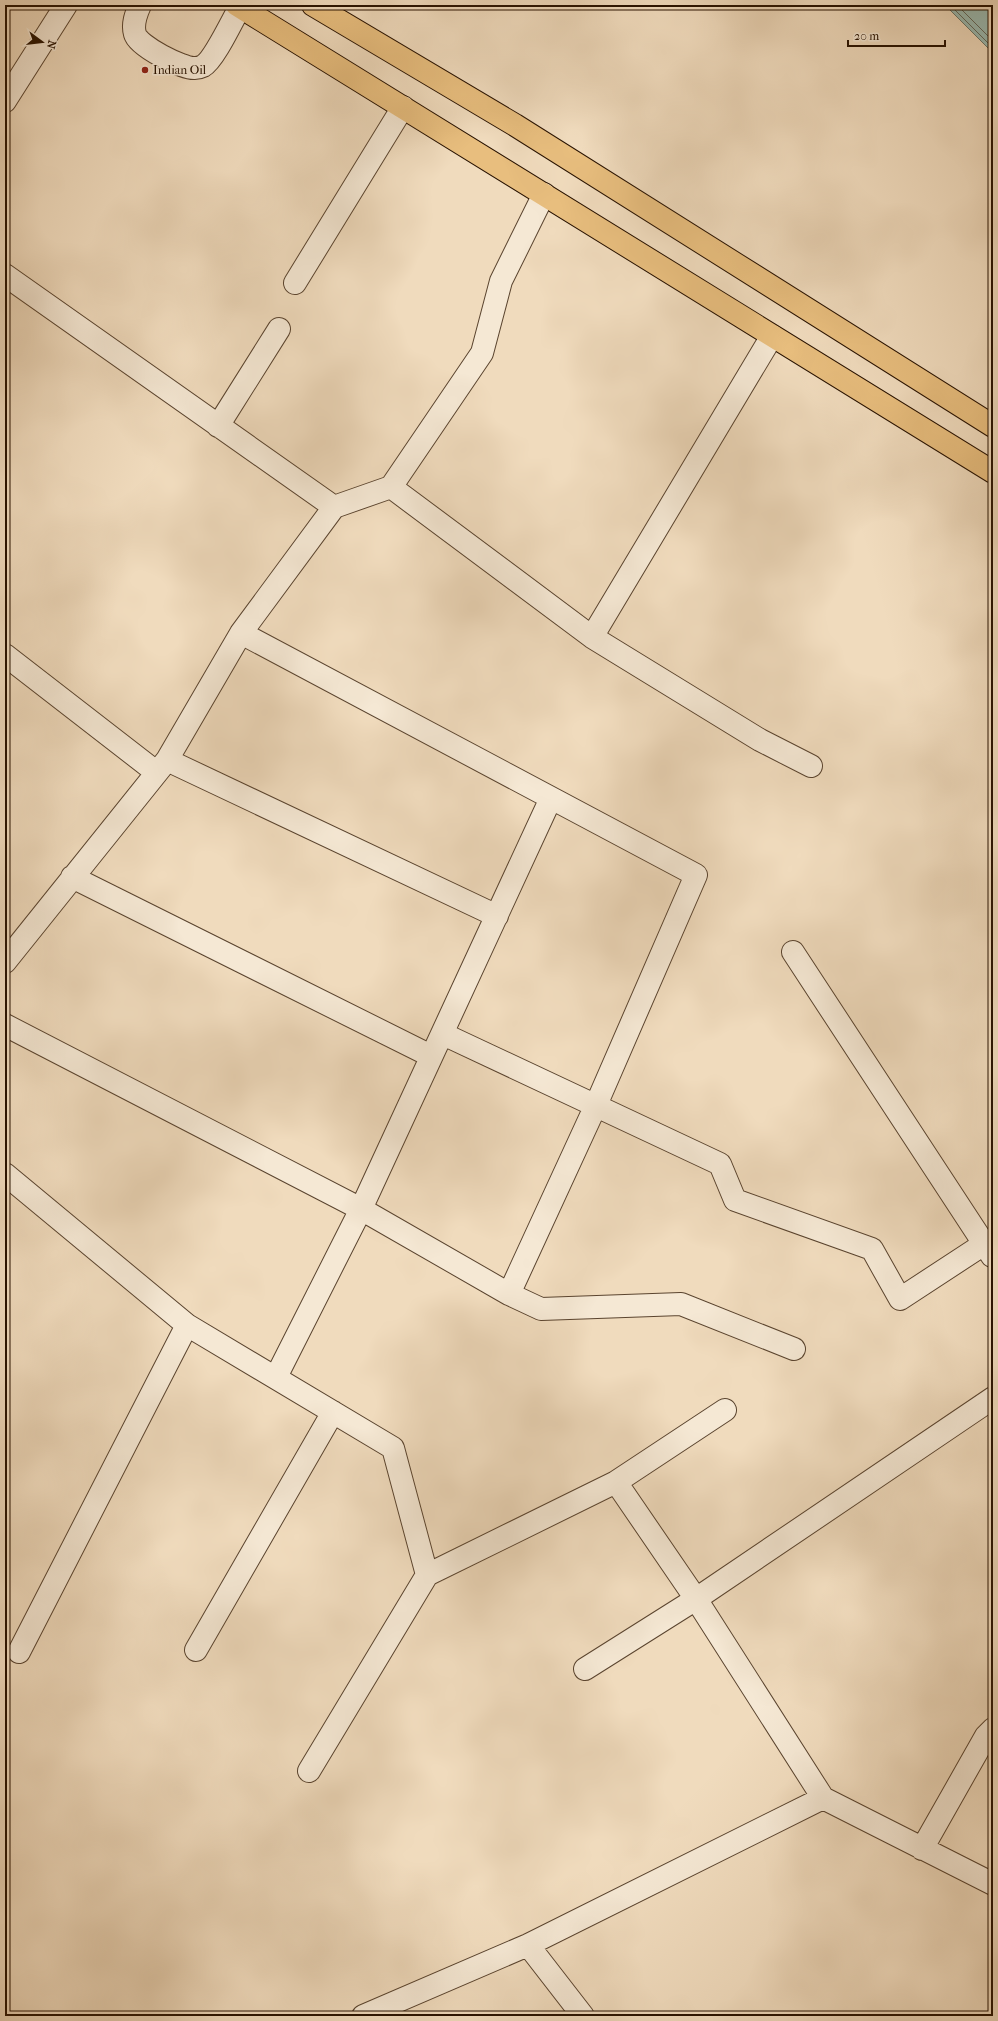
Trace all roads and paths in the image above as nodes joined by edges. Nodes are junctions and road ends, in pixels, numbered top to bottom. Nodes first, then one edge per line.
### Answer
1 (66, 5) edge
2 (140, 5) edge
3 (313, 5) edge
4 (238, 6) edge
5 (5, 102) edge
6 (403, 107) junction
7 (544, 194) junction
8 (5, 275) edge
9 (295, 283) dead end
10 (279, 329) dead end
11 (772, 336) junction
12 (218, 426) junction
13 (993, 426) edge
14 (993, 472) edge
15 (391, 487) junction
16 (334, 507) junction
17 (241, 634) junction
18 (592, 637) junction
19 (5, 655) edge
20 (162, 766) junction
21 (811, 766) dead end
22 (551, 798) junction
23 (72, 877) junction
24 (497, 916) junction
25 (793, 952) dead end
26 (5, 962) edge
27 (5, 1025) edge
28 (443, 1034) junction
29 (431, 1056) junction
30 (596, 1105) junction
31 (5, 1174) edge
32 (361, 1209) junction
33 (989, 1250) edge
34 (509, 1294) junction
35 (187, 1325) junction
36 (794, 1348) dead end
37 (276, 1377) junction
38 (993, 1398) edge
39 (725, 1410) dead end
40 (333, 1412) junction
41 (616, 1482) junction
42 (427, 1575) junction
43 (696, 1599) junction
44 (196, 1650) dead end
45 (19, 1652) dead end
46 (585, 1669) dead end
47 (993, 1729) edge
48 (309, 1771) dead end
49 (823, 1798) junction
50 (922, 1849) junction
51 (993, 1884) edge
52 (528, 1945) junction
53 (385, 2011) edge
54 (363, 2016) edge
55 (583, 2016) edge

1 - 5 street
2 - 4 street
3 - 13 highway
4 - 6 highway
6 - 7 highway
6 - 9 street
7 - 11 highway
7 - 15 street
8 - 12 street
10 - 12 street
11 - 14 highway
11 - 18 street
12 - 16 street
15 - 16 street
15 - 18 street
16 - 17 street
17 - 20 street
17 - 22 street
18 - 21 street
19 - 20 street
20 - 23 street
20 - 24 street
22 - 24 street
22 - 30 street
23 - 26 street
23 - 29 street
24 - 28 street
25 - 33 street
27 - 32 street
28 - 29 street
28 - 30 street
29 - 32 street
30 - 33 street
30 - 34 street
31 - 35 street
32 - 34 street
32 - 37 street
34 - 36 street
35 - 37 street
35 - 45 street
37 - 40 street
38 - 43 street
39 - 41 street
40 - 42 street
40 - 44 street
41 - 42 street
41 - 43 street
42 - 48 street
43 - 46 street
43 - 49 street
47 - 50 street
49 - 50 street
49 - 52 street
50 - 51 street
52 - 53 street
52 - 55 street
53 - 54 street

